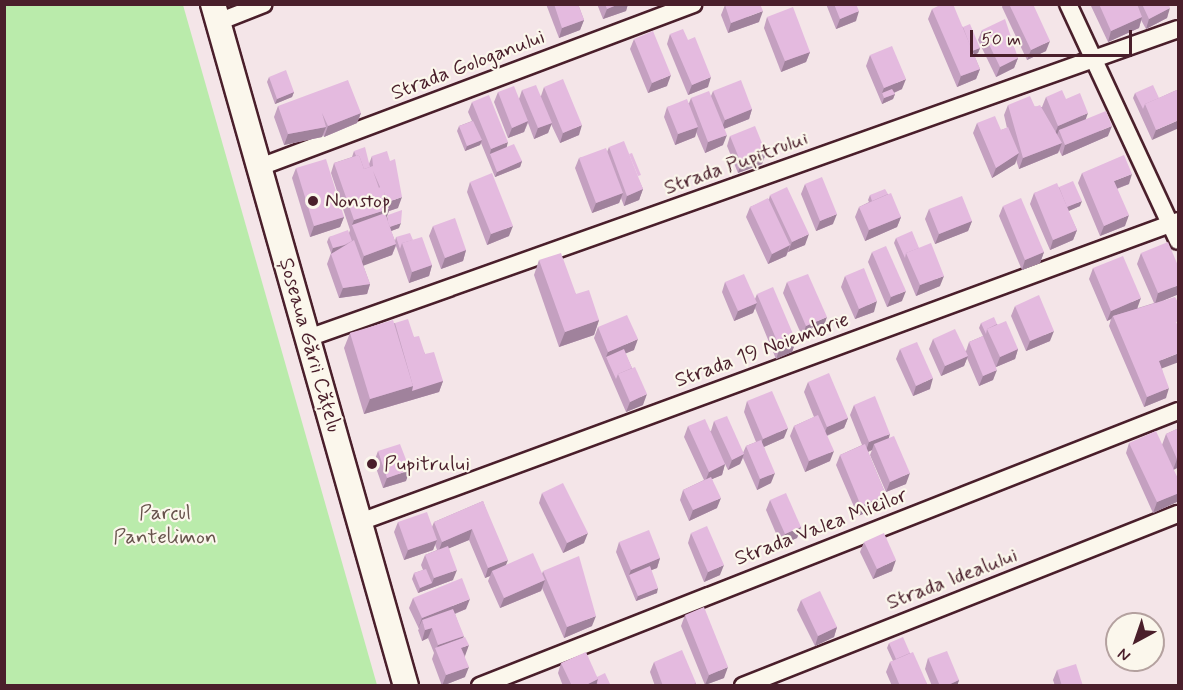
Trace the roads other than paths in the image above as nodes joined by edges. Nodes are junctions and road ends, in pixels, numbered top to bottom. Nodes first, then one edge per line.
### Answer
1 (264, 4) edge
2 (693, 4) edge
3 (1068, 4) edge
4 (216, 13) edge
5 (1179, 29) edge
6 (1094, 59) junction
7 (260, 167) junction
8 (1175, 223) edge
9 (1179, 241) edge
10 (308, 338) junction
11 (1179, 411) edge
12 (1179, 514) edge
13 (360, 522) junction
14 (406, 686) edge
15 (480, 686) edge
16 (743, 686) edge

1 - 4 street
2 - 7 street, Strada Gologanului
3 - 6 street
4 - 7 main road, Șoseaua Gării Cățelu
5 - 6 street, Strada Pupitrului
6 - 8 street
6 - 10 street, Strada Pupitrului
7 - 10 main road, Șoseaua Gării Cățelu
8 - 9 street
8 - 13 street, Strada 19 Noiembrie
10 - 13 main road, Șoseaua Gării Cățelu
11 - 15 street, Strada Valea Mieilor
12 - 16 street, Strada Idealului
13 - 14 main road, Șoseaua Gării Cățelu

